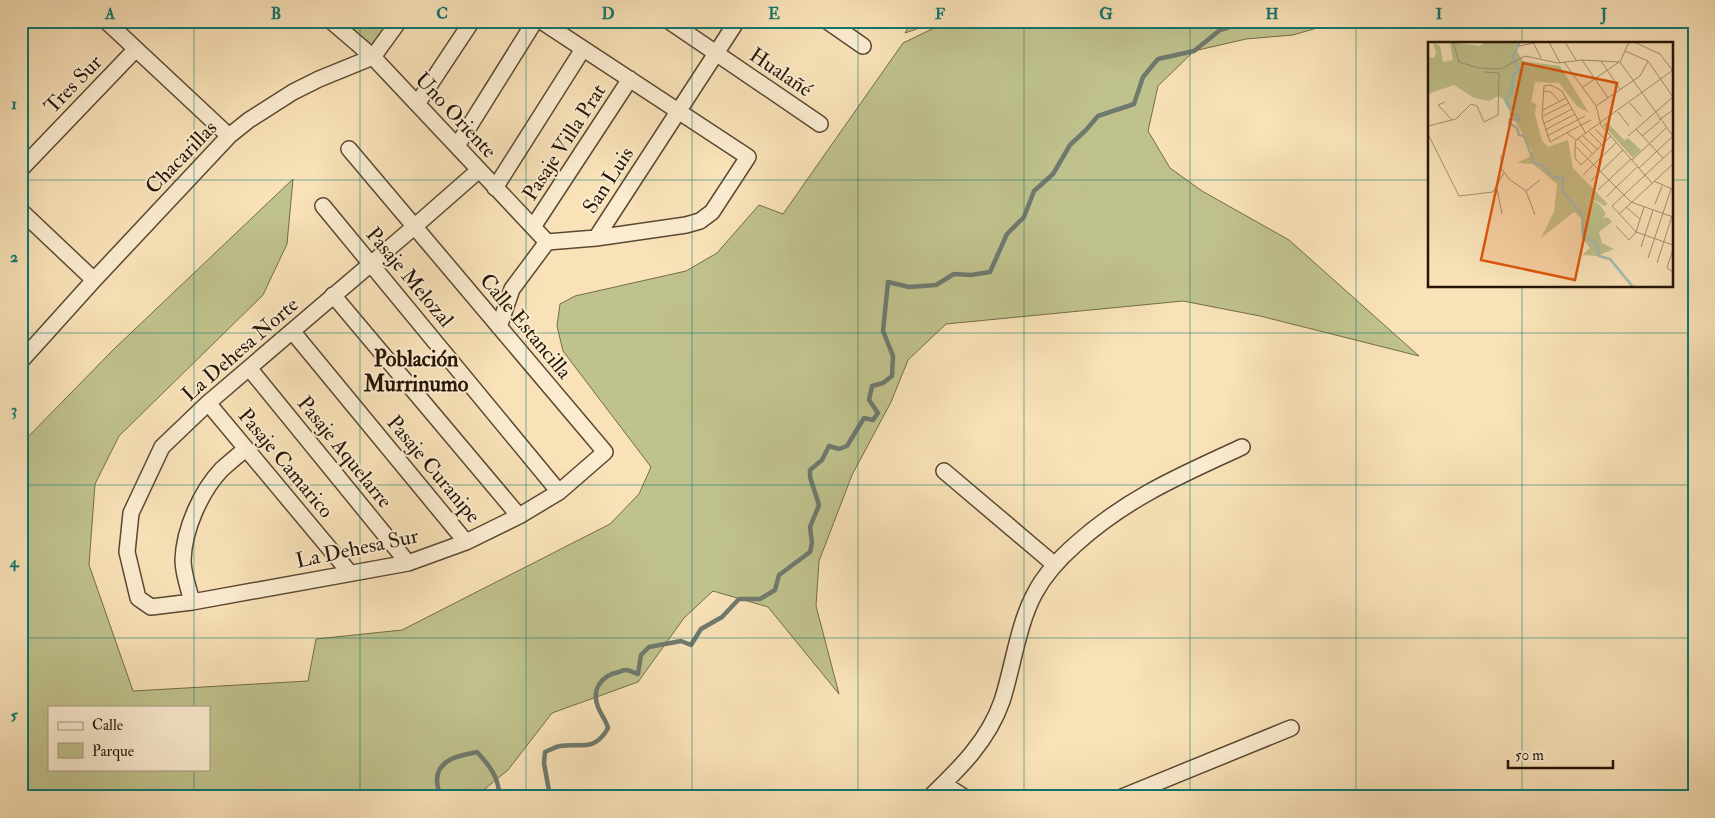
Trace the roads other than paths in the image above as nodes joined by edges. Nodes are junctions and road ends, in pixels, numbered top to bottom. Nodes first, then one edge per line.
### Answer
1 (106, 21) edge
2 (331, 21) edge
3 (399, 21) edge
4 (472, 21) edge
5 (535, 21) edge
6 (541, 21) edge
7 (669, 21) edge
8 (737, 21) edge
9 (827, 21) edge
10 (863, 46) dead end
11 (583, 49) junction
12 (136, 50) junction
13 (716, 53) junction
14 (373, 57) junction
15 (630, 79) junction
16 (417, 104) junction
17 (679, 111) junction
18 (820, 124) dead end
19 (229, 136) junction
20 (457, 146) junction
21 (349, 149) dead end
22 (21, 169) edge
23 (479, 170) junction
24 (496, 188) junction
25 (323, 206) dead end
26 (21, 212) edge
27 (533, 227) junction
28 (414, 228) junction
29 (596, 238) junction
30 (547, 242) junction
31 (370, 263) junction
32 (94, 280) junction
33 (333, 296) junction
34 (499, 327) junction
35 (292, 331) junction
36 (21, 361) edge
37 (249, 368) junction
38 (208, 403) junction
39 (1242, 447) dead end
40 (246, 449) junction
41 (605, 452) joint
42 (944, 471) dead end
43 (559, 492) junction
44 (519, 516) junction
45 (466, 542) junction
46 (408, 563) junction
47 (1055, 565) junction
48 (350, 573) junction
49 (192, 602) junction
50 (150, 607) joint
51 (1291, 728) dead end
52 (944, 784) junction
53 (930, 797) edge
54 (964, 797) edge
55 (1122, 797) edge

1 - 12 street
2 - 14 street, Uno Oriente
3 - 14 street
4 - 16 street
5 - 20 street
6 - 11 street
7 - 13 street, Hualañé
8 - 13 street, San Luis
9 - 10 street
11 - 15 street
11 - 24 street
12 - 19 street
12 - 22 street, Tres Sur
13 - 17 street, San Luis
13 - 18 street, Hualañé
14 - 16 street, Uno Oriente
14 - 19 street, Chacarillas
15 - 17 street
15 - 27 street, Pasaje Villa Prat
16 - 20 street, Uno Oriente
17 - 29 street, San Luis
17 - 29 street
19 - 32 street, Chacarillas
20 - 23 street, Uno Oriente
21 - 28 street, Calle Estancilla
23 - 24 street, Uno Oriente
23 - 28 street, La Dehesa Norte
24 - 27 street, Uno Oriente
25 - 31 street, Pasaje Melozal
26 - 32 street
27 - 30 street, Uno Oriente
28 - 31 street, La Dehesa Norte
28 - 34 street, Calle Estancilla
29 - 30 street, San Luis
30 - 34 street
31 - 33 street, La Dehesa Norte
31 - 43 street, Pasaje Melozal
32 - 36 street, Chacarillas
33 - 35 street, La Dehesa Norte
33 - 44 street
34 - 41 street, Calle Estancilla
35 - 37 street, La Dehesa Norte
35 - 45 street, Pasaje Curanipe
37 - 38 street, La Dehesa Norte
37 - 46 street, Pasaje Aquelarre
38 - 40 street, Pasaje Camarico
38 - 50 street, La Dehesa Norte
39 - 47 street
40 - 48 street, Pasaje Camarico
40 - 49 street
41 - 43 street, La Dehesa Sur
42 - 47 street
43 - 44 street, La Dehesa Sur
44 - 45 street, La Dehesa Sur
45 - 46 street, La Dehesa Sur
46 - 48 street, La Dehesa Sur
47 - 52 street
48 - 49 street, La Dehesa Sur
49 - 50 street, La Dehesa Sur
51 - 55 street
52 - 53 street
52 - 54 street

